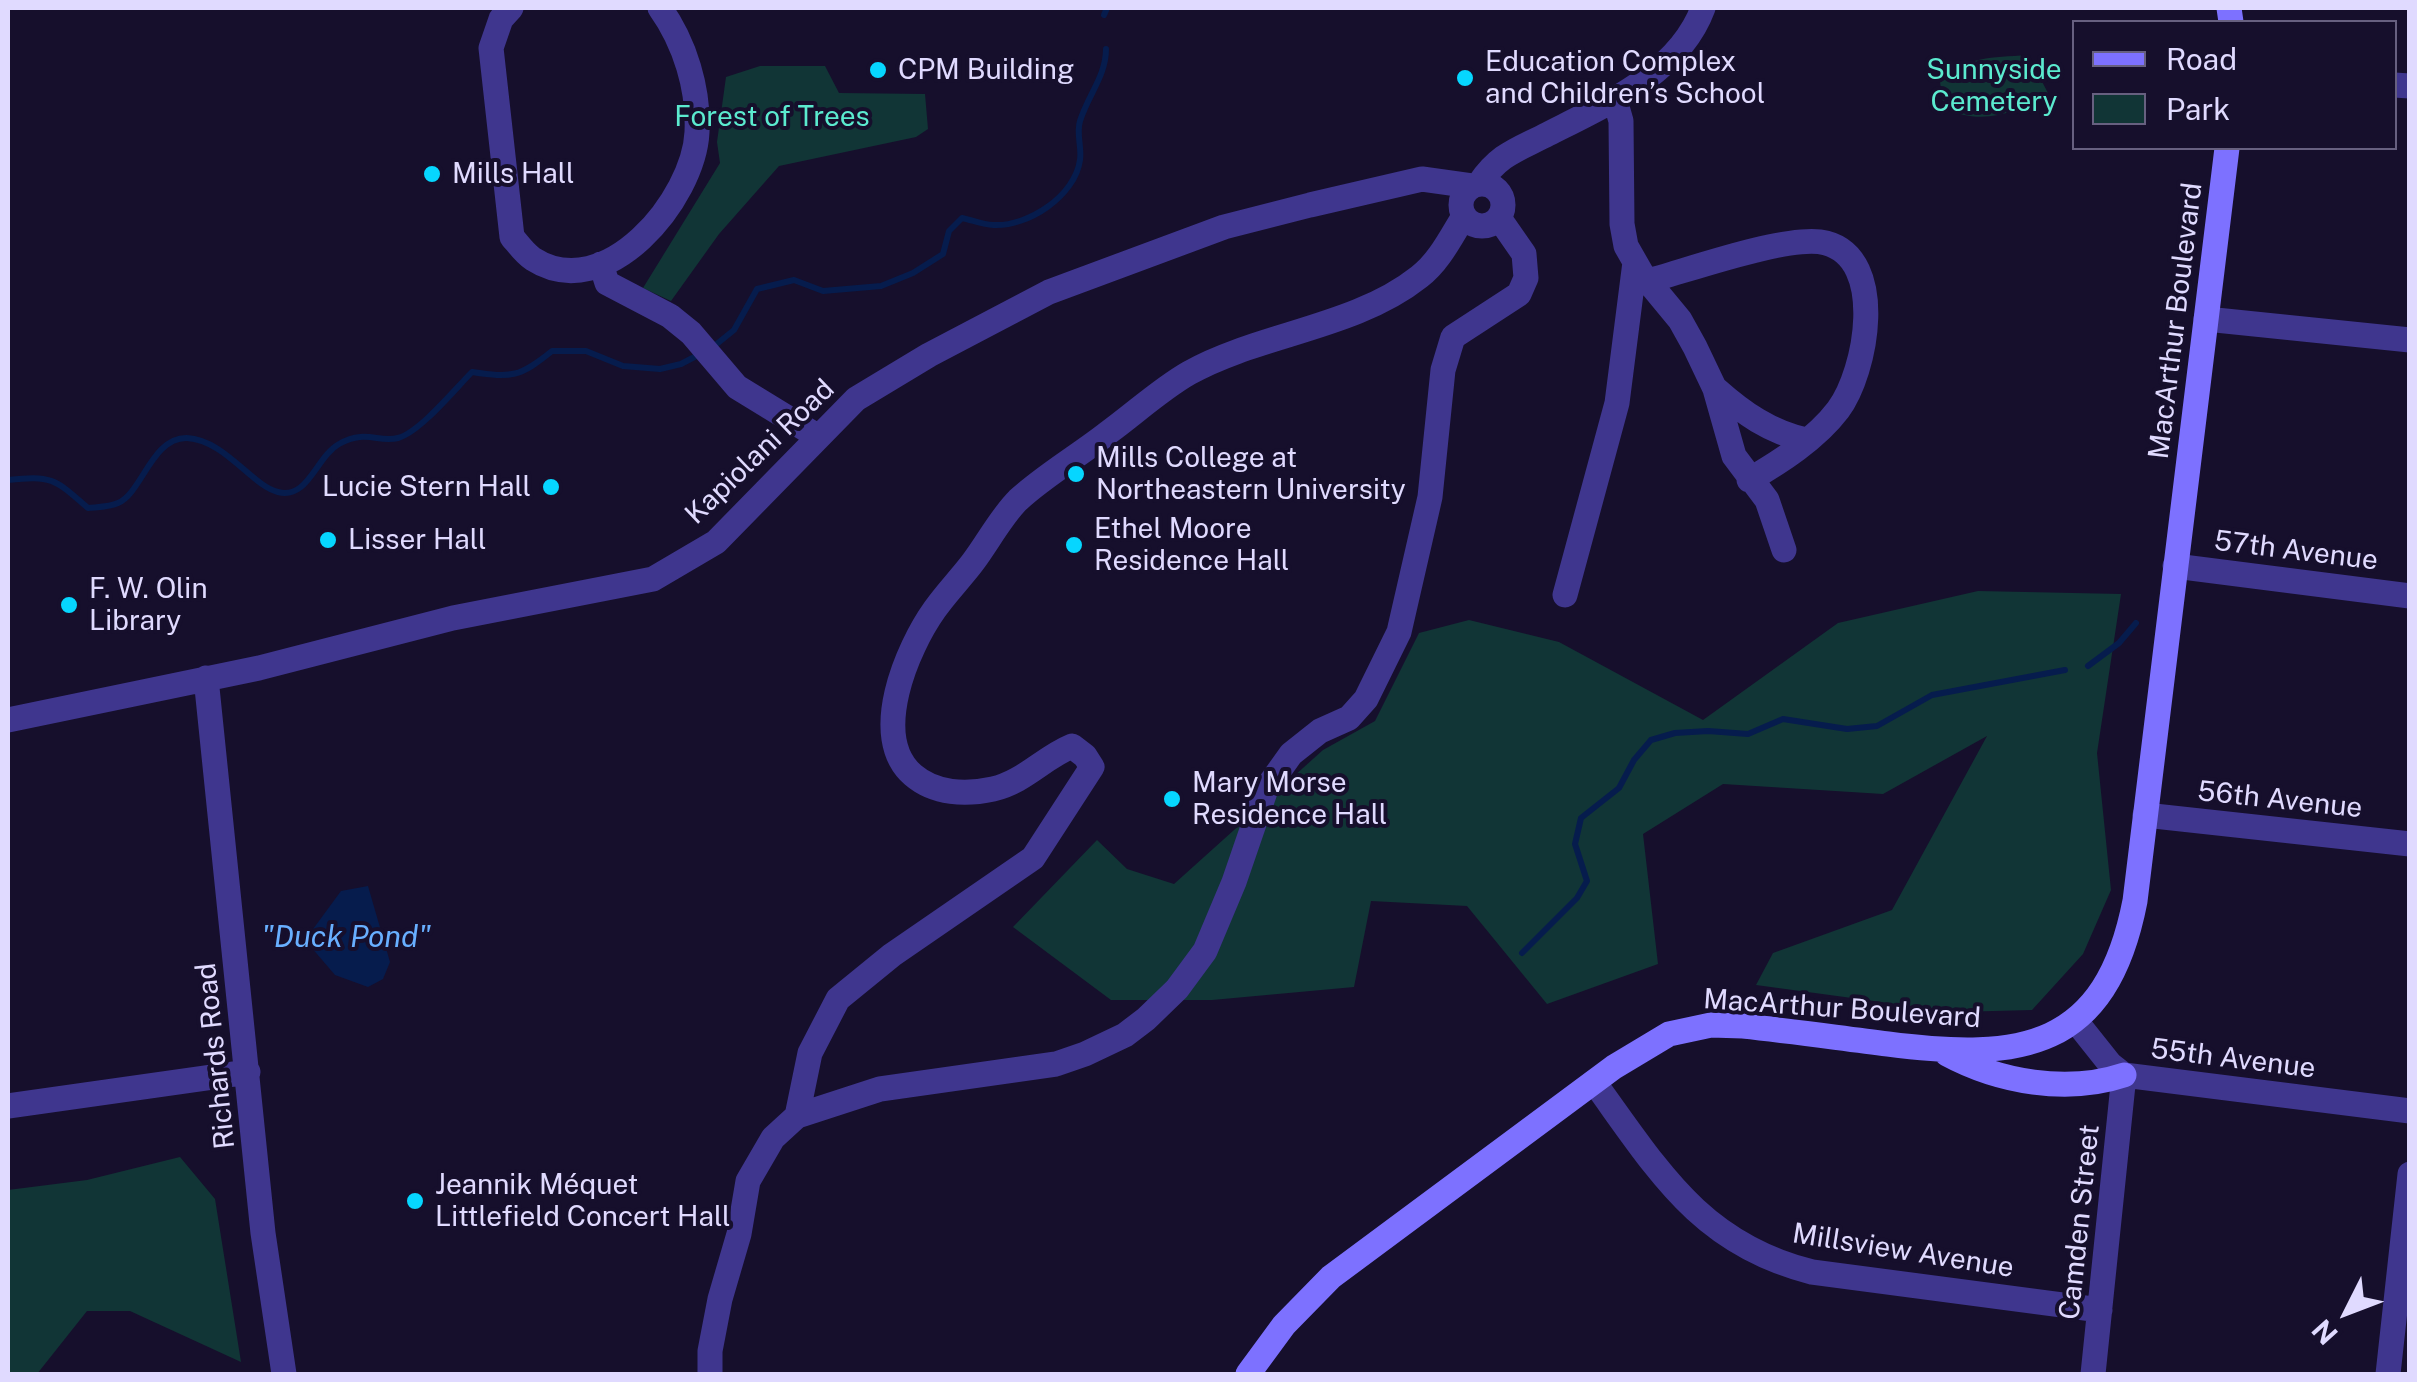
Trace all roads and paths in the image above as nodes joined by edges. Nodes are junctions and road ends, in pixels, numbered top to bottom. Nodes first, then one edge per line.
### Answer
1 (510, 8) edge
2 (660, 8) edge
3 (1703, 8) edge
4 (1615, 100) junction
5 (2227, 150) edge
6 (1476, 185) junction
7 (1464, 216) junction
8 (1499, 218) junction
9 (602, 264) junction
10 (1642, 271) junction
11 (2206, 319) junction
12 (2410, 340) edge
13 (1716, 389) junction
14 (817, 436) junction
15 (1806, 440) junction
16 (1749, 480) junction
17 (1784, 550) dead end
18 (2175, 566) junction
19 (1565, 595) dead end
20 (2410, 596) edge
21 (206, 678) junction
22 (8, 720) edge
23 (2145, 815) junction
24 (2410, 844) edge
25 (2075, 1020) junction
26 (1942, 1051) junction
27 (248, 1072) junction
28 (2124, 1076) junction
29 (1594, 1082) junction
30 (8, 1106) edge
31 (2410, 1110) edge
32 (797, 1116) junction
33 (2410, 1174) edge
34 (2100, 1310) junction
35 (284, 1374) edge
36 (710, 1374) edge
37 (1248, 1374) edge
38 (2093, 1374) edge
39 (2388, 1374) edge

1 - 9 street
2 - 9 street
3 - 4 street
4 - 6 street
4 - 10 street
5 - 11 main road, MacArthur Boulevard
6 - 7 street
6 - 8 street
6 - 14 street, Kapiolani Road
7 - 8 street
7 - 32 street
8 - 32 street
9 - 14 street
10 - 13 street
10 - 15 street
10 - 19 street
11 - 12 street
11 - 18 main road, MacArthur Boulevard
13 - 15 street
13 - 16 street
14 - 21 street, Kapiolani Road
15 - 16 street
16 - 17 street
18 - 20 street, 57th Avenue
18 - 23 main road, MacArthur Boulevard
21 - 22 street, Kapiolani Road
21 - 27 street, Richards Road
23 - 24 street, 56th Avenue
23 - 25 main road, MacArthur Boulevard
25 - 26 main road, MacArthur Boulevard
25 - 28 street, 55th Avenue
26 - 28 main road
26 - 29 main road, MacArthur Boulevard
27 - 30 street
27 - 35 street, Richards Road
28 - 31 street, 55th Avenue
28 - 34 street, Camden Street
29 - 34 street, Millsview Avenue
29 - 37 main road, MacArthur Boulevard
32 - 36 street
33 - 39 street
34 - 38 street, Camden Street

